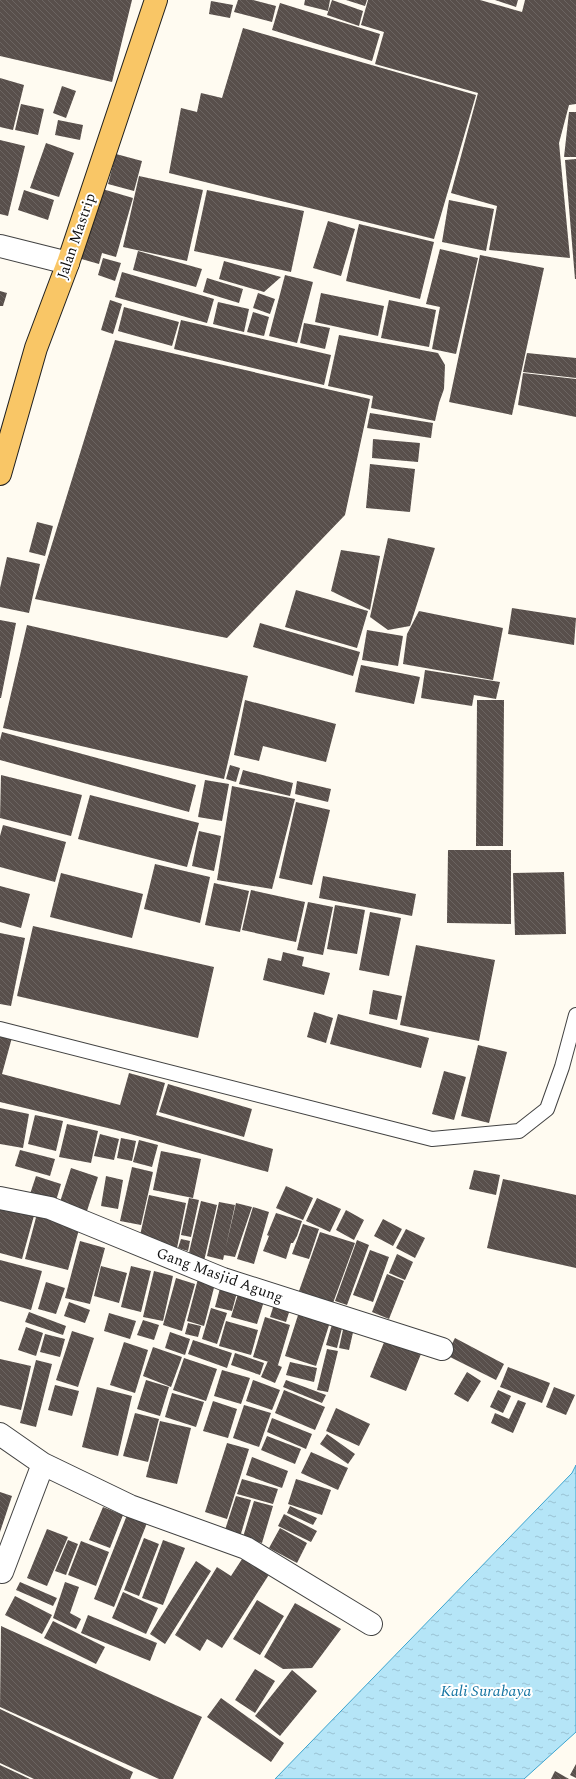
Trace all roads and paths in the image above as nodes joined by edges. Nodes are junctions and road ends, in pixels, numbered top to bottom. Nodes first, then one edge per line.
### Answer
1 (156, 0) edge
2 (0, 246) edge
3 (68, 263) junction
4 (0, 474) edge
5 (576, 1015) edge
6 (0, 1029) edge
7 (0, 1198) edge
8 (442, 1349) dead end
9 (0, 1434) edge
10 (43, 1464) junction
11 (2, 1572) dead end
12 (371, 1624) dead end

1 - 3 main road, Jalan Mastrip
2 - 3 street
3 - 4 main road, Jalan Mastrip
5 - 6 lane
7 - 8 street, Gang Masjid Agung
9 - 10 street
10 - 11 street
10 - 12 street

